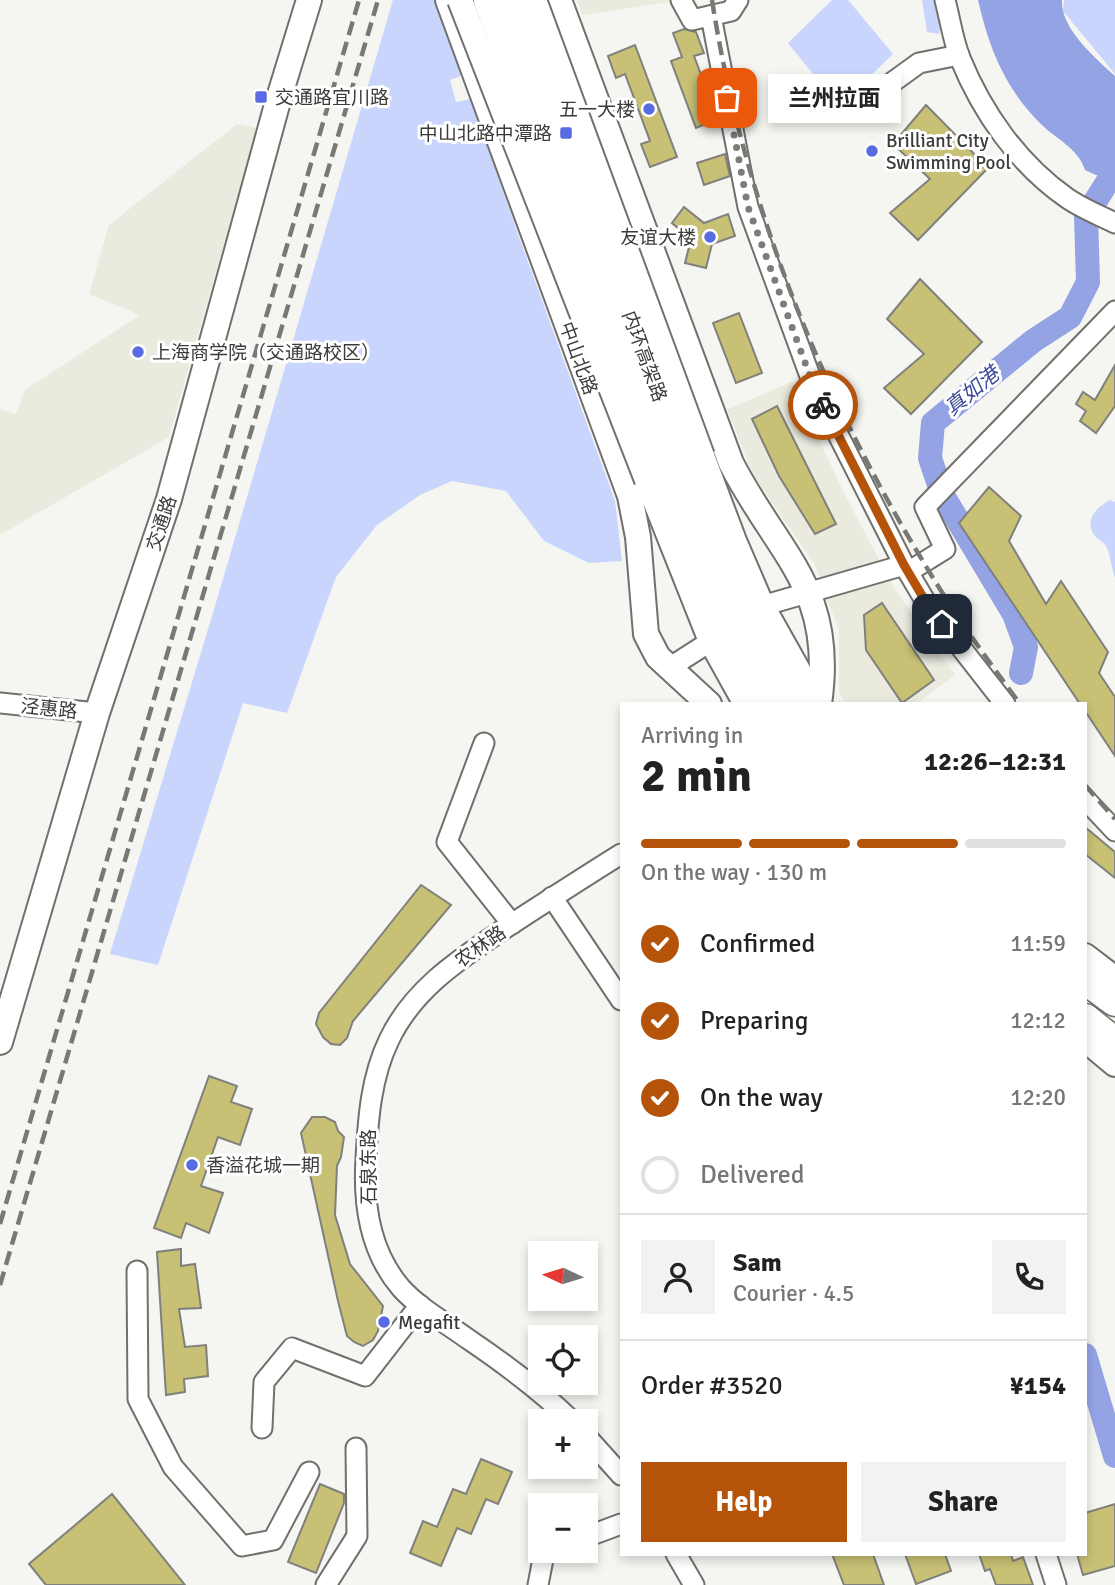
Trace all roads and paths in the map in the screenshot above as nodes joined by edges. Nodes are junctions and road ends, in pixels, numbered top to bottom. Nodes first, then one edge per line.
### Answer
1 (309, 0) edge
2 (448, 0) edge
3 (460, 0) edge
4 (489, 0) edge
5 (513, 0) edge
6 (534, 0) edge
7 (559, 0) edge
8 (681, 0) edge
9 (738, 0) edge
10 (945, 0) edge
11 (711, 16) junction
12 (959, 55) junction
13 (872, 97) dead end
14 (599, 108) junction
15 (499, 140) junction
16 (615, 152) junction
17 (512, 175) junction
18 (525, 211) junction
19 (1115, 223) edge
20 (1115, 311) edge
21 (906, 568) junction
22 (809, 592) junction
23 (762, 606) junction
24 (711, 641) junction
25 (669, 668) junction
26 (707, 702) edge
27 (745, 702) edge
28 (764, 702) edge
29 (792, 702) edge
30 (817, 702) edge
31 (818, 702) edge
32 (1003, 702) edge
33 (0, 704) edge
34 (97, 713) junction
35 (484, 743) dead end
36 (1087, 801) edge
37 (1114, 829) edge
38 (620, 855) edge
39 (552, 897) junction
40 (512, 924) junction
41 (1087, 958) edge
42 (1115, 979) edge
43 (1087, 981) edge
44 (620, 999) edge
45 (1115, 1002) edge
46 (1087, 1021) edge
47 (0, 1042) edge
48 (1087, 1043) edge
49 (1115, 1043) edge
50 (1115, 1065) edge
51 (369, 1115) joint
52 (137, 1271) dead end
53 (420, 1305) junction
54 (558, 1409) edge
55 (262, 1428) dead end
56 (356, 1448) dead end
57 (598, 1449) edge
58 (309, 1472) dead end
59 (620, 1474) edge
60 (620, 1524) edge
61 (598, 1533) edge
62 (677, 1556) edge
63 (1047, 1556) edge
64 (542, 1563) edge
65 (326, 1585) edge
66 (538, 1585) edge
67 (694, 1585) edge
68 (1056, 1585) edge

1 - 34 main road, 交通路
2 - 15 main road, 中山北路
3 - 24 main road, 中山北路, bridge
4 - 28 highway, 内环高架路, bridge
5 - 29 highway, 内环高架路, bridge
6 - 23 main road, bridge
7 - 14 main road
8 - 11 street
9 - 11 street
10 - 12 street
11 - 21 street
12 - 13 street
12 - 19 street
14 - 15 street
14 - 16 main road
15 - 17 main road, 中山北路
16 - 17 street
16 - 18 street
16 - 22 main road
17 - 18 main road, 中山北路
18 - 25 main road, 中山北路
20 - 21 street
21 - 22 street
21 - 32 street
22 - 23 street
22 - 31 main road
23 - 30 main road
24 - 25 street
24 - 27 main road, 中山北路
25 - 26 main road, 中山北路
33 - 34 street, 泾惠路
34 - 47 main road, 交通路
35 - 40 street
36 - 37 street
38 - 39 street, 农林路
39 - 40 street, 农林路
39 - 44 street
40 - 51 street, 农林路
41 - 42 main road
43 - 45 highway
46 - 49 highway
48 - 50 highway
51 - 53 street, 石泉东路
52 - 58 street
53 - 54 street, 石泉东路
53 - 55 street
56 - 65 street
57 - 59 street
60 - 61 street
62 - 67 street
63 - 68 street
64 - 66 street

